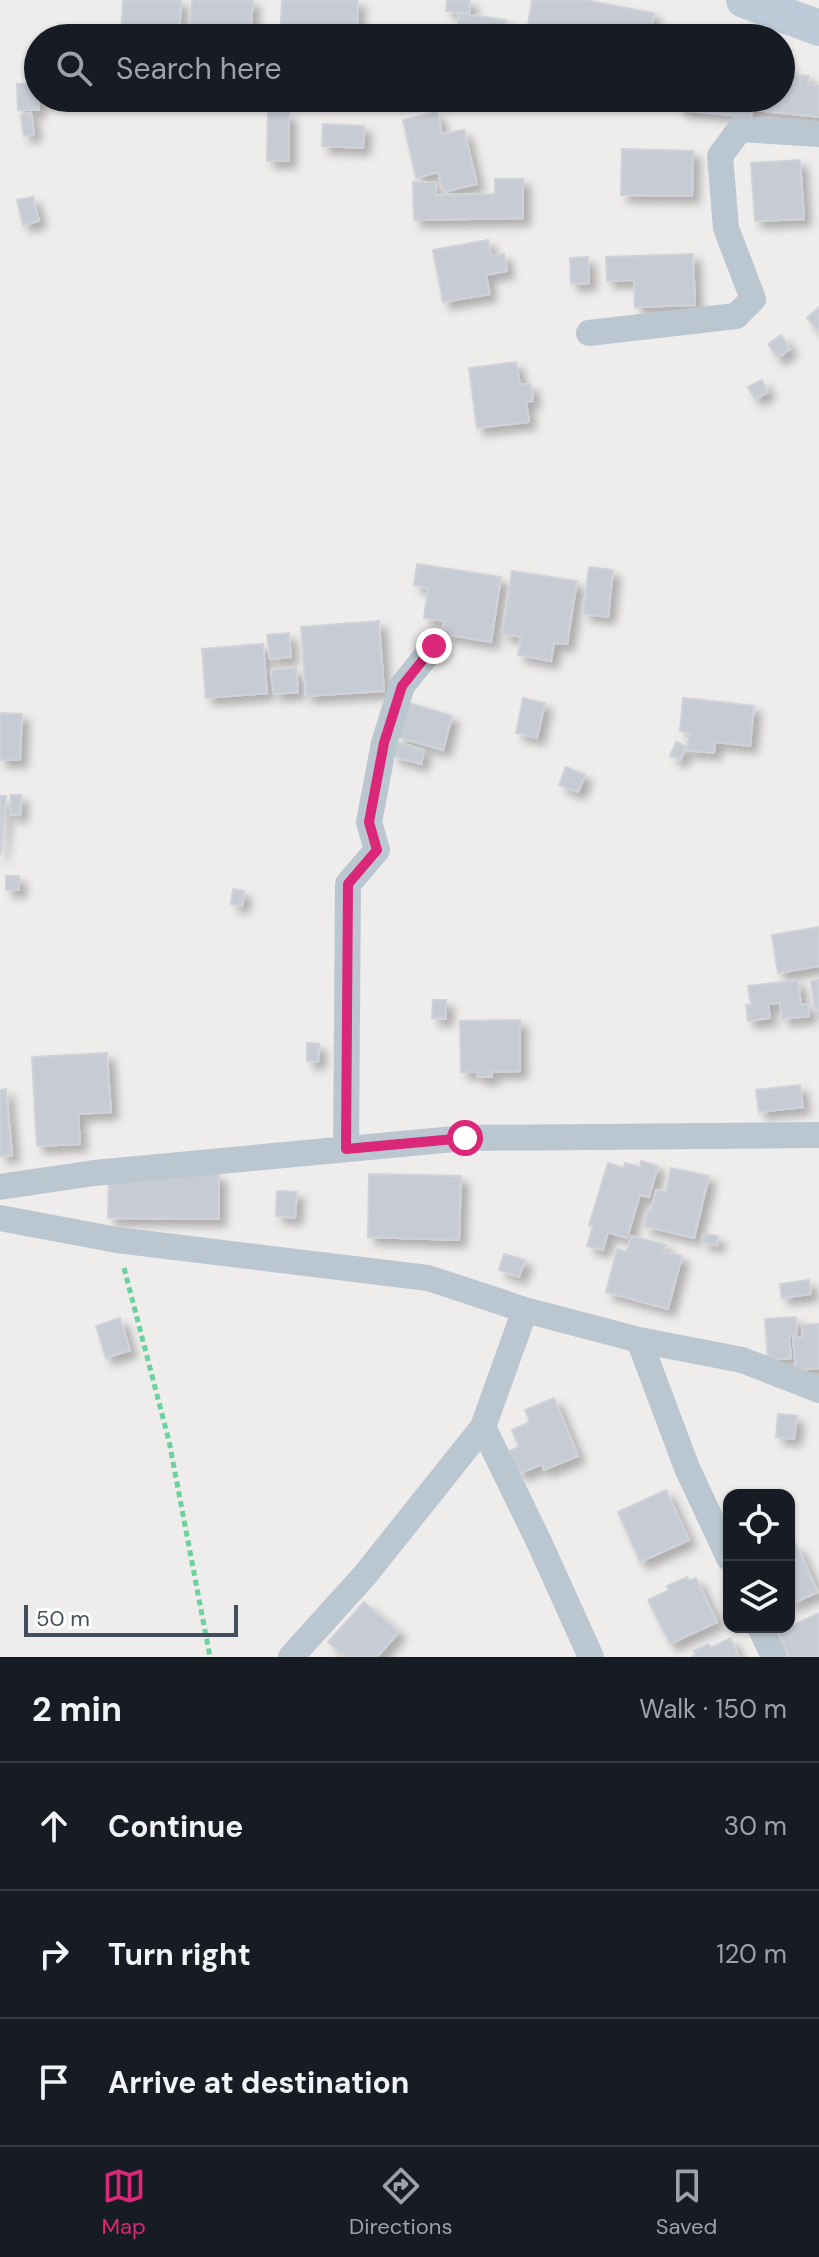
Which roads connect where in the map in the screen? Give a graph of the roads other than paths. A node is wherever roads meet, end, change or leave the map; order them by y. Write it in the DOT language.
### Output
graph roads {
  1 [pos="744,0"];
  2 [pos="819,28"];
  3 [pos="819,134"];
  4 [pos="589,333"];
  5 [pos="434,646"];
  6 [pos="819,1135"];
  7 [pos="346,1149"];
  8 [pos="0,1187"];
  9 [pos="0,1218"];
  10 [pos="525,1310"];
  11 [pos="639,1340"];
  12 [pos="819,1390"];
  13 [pos="483,1427"];
  14 [pos="723,1545"];
  15 [pos="763,1633"];
  16 [pos="291,1657"];
  17 [pos="591,1657"];
  18 [pos="774,1657"];
  1 -- 2 [label="main road"];
  3 -- 4 [label="street"];
  5 -- 7 [label="street"];
  6 -- 7 [label="street"];
  7 -- 8 [label="street"];
  9 -- 10 [label="street"];
  10 -- 11 [label="street"];
  10 -- 13 [label="street"];
  11 -- 12 [label="street"];
  11 -- 14 [label="street"];
  13 -- 16 [label="street"];
  13 -- 17 [label="street"];
  15 -- 18 [label="street"];
}
